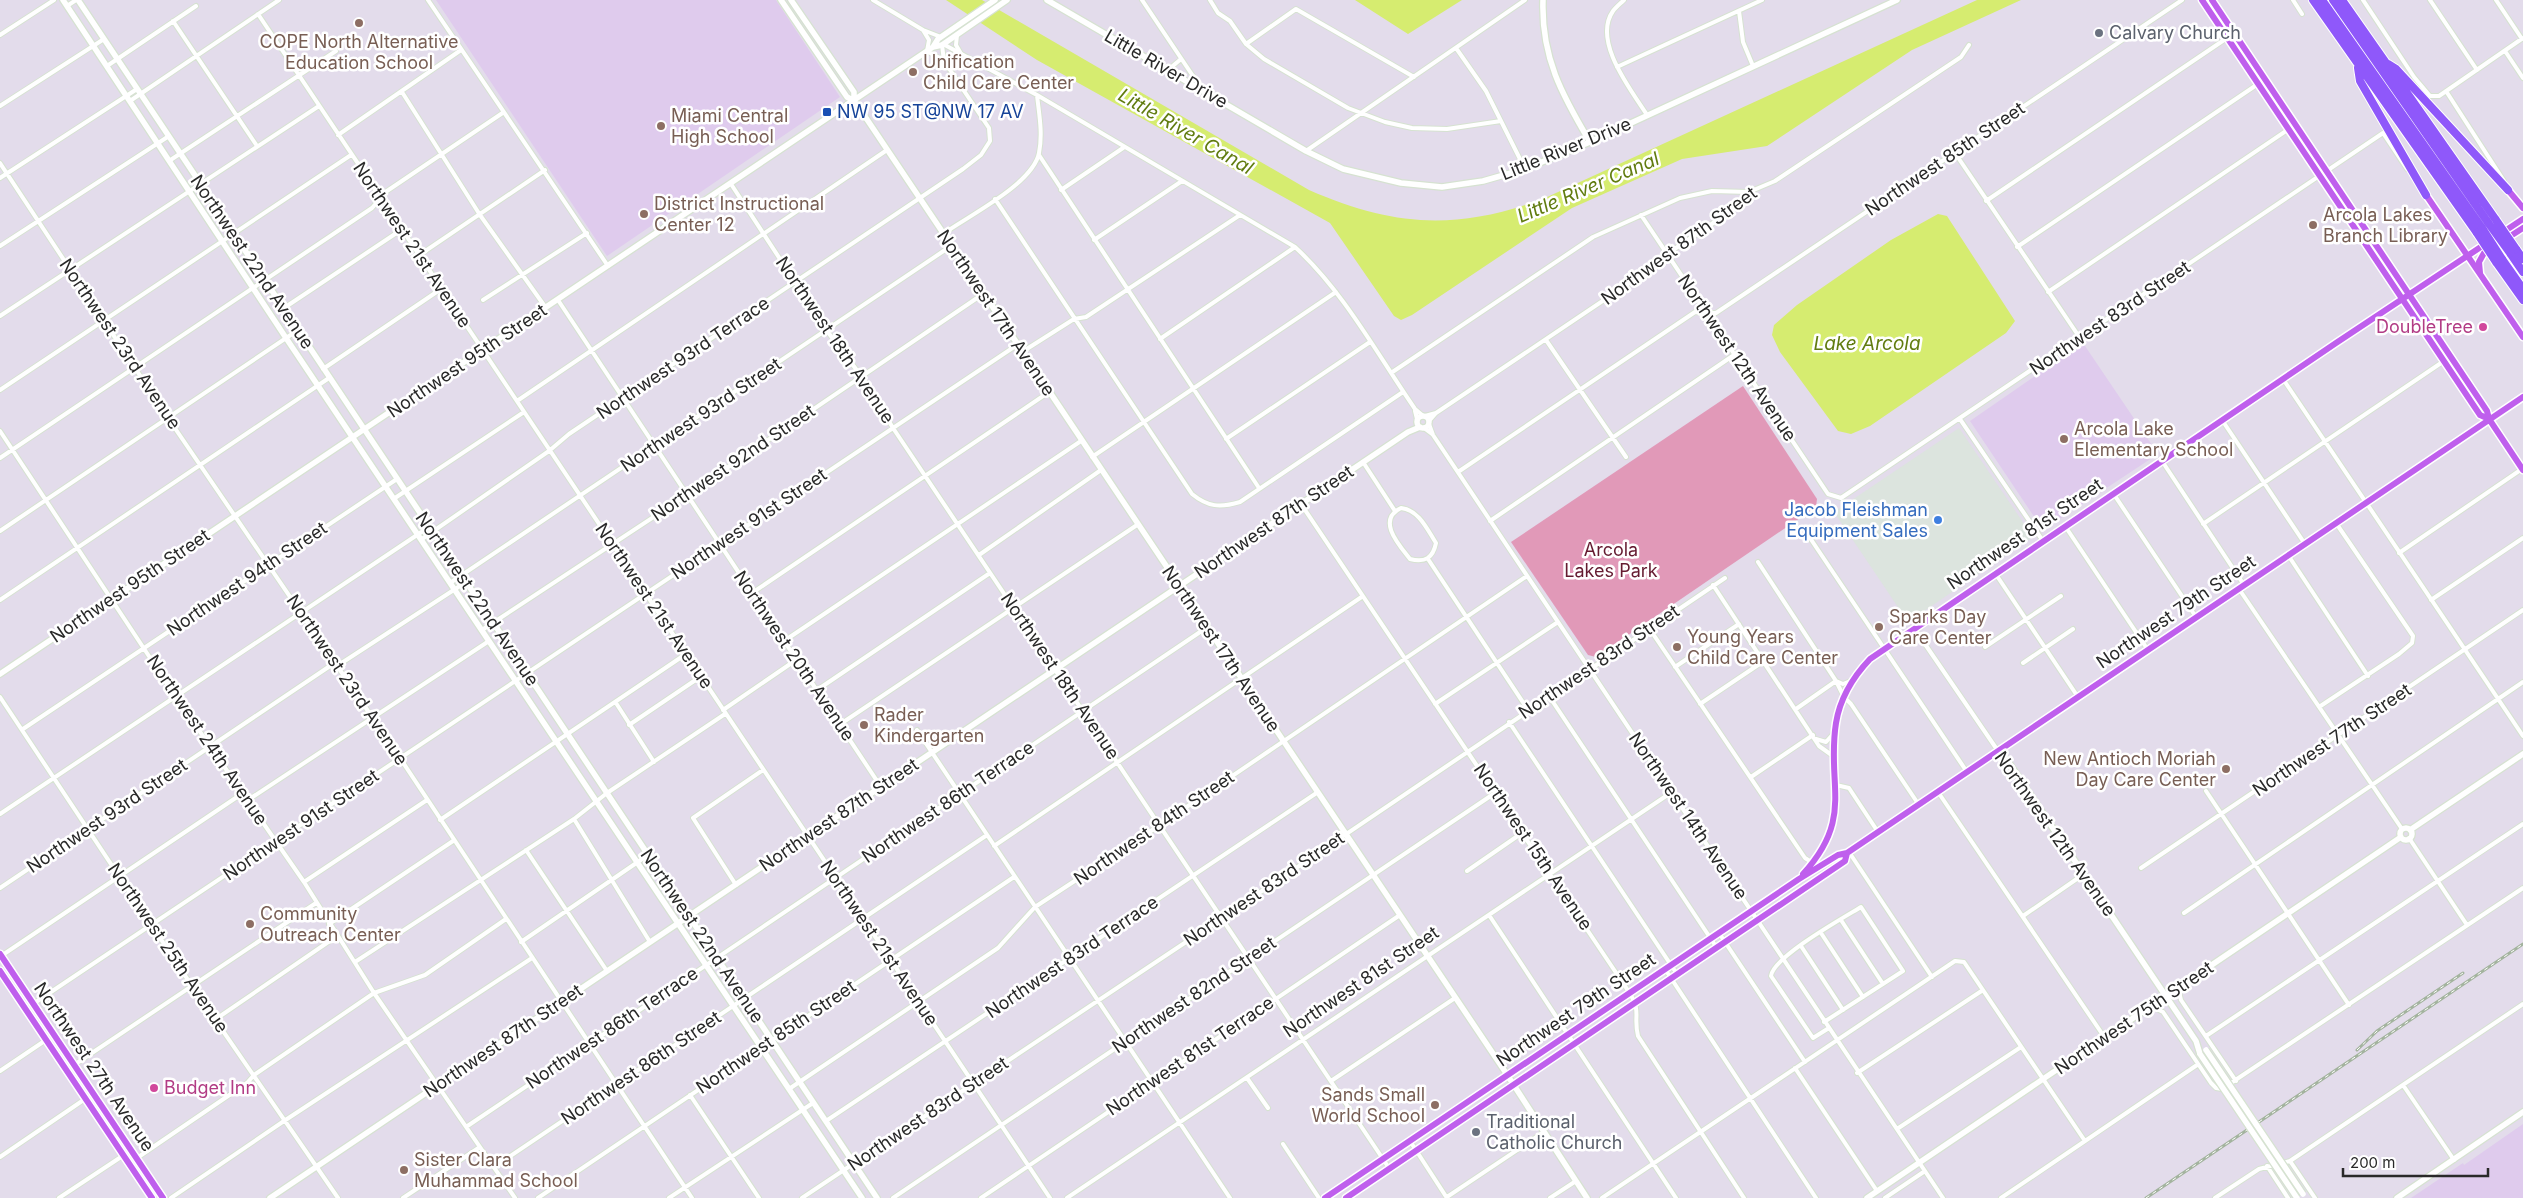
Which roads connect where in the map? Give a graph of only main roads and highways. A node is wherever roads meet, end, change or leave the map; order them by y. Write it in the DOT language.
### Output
graph roads {
  1 [pos="77,0"];
  2 [pos="782,0"];
  3 [pos="1007,0"];
  4 [pos="1047,0"];
  5 [pos="1543,0"];
  6 [pos="1897,0"];
  7 [pos="2202,0"];
  8 [pos="2212,0"];
  9 [pos="2313,0"];
  10 [pos="2322,0"];
  11 [pos="2333,0"];
  12 [pos="2342,0"];
  13 [pos="792,1"];
  14 [pos="993,1"];
  15 [pos="65,3"];
  16 [pos="801,14"];
  17 [pos="796,22"];
  18 [pos="930,49"];
  19 [pos="2385,62"];
  20 [pos="2357,64"];
  21 [pos="2258,84"];
  22 [pos="2270,86"];
  23 [pos="854,101"];
  24 [pos="1590,142"];
  25 [pos="2508,190"];
  26 [pos="2426,195"];
  27 [pos="2523,208"];
  28 [pos="2523,219"];
  29 [pos="2486,227"];
  30 [pos="2523,228"];
  31 [pos="2513,251"];
  32 [pos="2467,257"];
  33 [pos="2523,259"];
  34 [pos="2499,260"];
  35 [pos="2523,272"];
  36 [pos="2480,273"];
  37 [pos="2523,289"];
  38 [pos="2409,295"];
  39 [pos="2402,299"];
  40 [pos="2523,300"];
  41 [pos="2523,337"];
  42 [pos="2523,396"];
  43 [pos="2489,419"];
  44 [pos="1423,422"];
  45 [pos="363,429"];
  46 [pos="352,436"];
  47 [pos="2523,470"];
  48 [pos="1179,586"];
  49 [pos="0,674"];
  50 [pos="1998,751"];
  51 [pos="2523,754"];
  52 [pos="2410,830"];
  53 [pos="2400,837"];
  54 [pos="1848,852"];
  55 [pos="1799,879"];
  56 [pos="689,916"];
  57 [pos="678,923"];
  58 [pos="0,957"];
  59 [pos="0,971"];
  60 [pos="2166,996"];
  61 [pos="48,1026"];
  62 [pos="46,1040"];
  63 [pos="2196,1041"];
  64 [pos="1507,1075"];
  65 [pos="83,1079"];
  66 [pos="1514,1085"];
  67 [pos="2523,1112"];
  68 [pos="102,1122"];
  69 [pos="137,1158"];
  70 [pos="131,1166"];
  71 [pos="2304,1196"];
  72 [pos="875,1197"];
  73 [pos="152,1198"];
  74 [pos="163,1198"];
  75 [pos="270,1198"];
  76 [pos="862,1198"];
  77 [pos="1325,1198"];
  78 [pos="1346,1198"];
  79 [pos="1587,1198"];
  80 [pos="1867,1198"];
  81 [pos="2297,1198"];
  82 [pos="2397,1198"];
  1 -- 45 [label="main road, Northwest 22nd Avenue"];
  2 -- 17 [label="main road, Northwest 17th Avenue"];
  3 -- 18 [label="main road, Northwest 95th Street"];
  4 -- 24 [label="main road, Little River Drive"];
  5 -- 24 [label="main road"];
  6 -- 24 [label="main road, Little River Drive"];
  7 -- 21 [label="main road"];
  8 -- 22 [label="main road"];
  9 -- 20 [label="highway"];
  10 -- 29 [label="highway"];
  11 -- 29 [label="highway"];
  12 -- 19 [label="highway"];
  13 -- 16 [label="main road, Northwest 17th Avenue"];
  14 -- 18 [label="main road, Northwest 95th Street"];
  15 -- 46 [label="main road, Northwest 22nd Avenue"];
  16 -- 17 [label="main road"];
  16 -- 23 [label="main road, Northwest 17th Avenue"];
  17 -- 23 [label="main road, Northwest 17th Avenue"];
  18 -- 23 [label="main road, Northwest 95th Street"];
  19 -- 25 [label="highway"];
  19 -- 29 [label="highway"];
  20 -- 26 [label="highway"];
  20 -- 29 [label="highway"];
  21 -- 22 [label="main road"];
  21 -- 39 [label="main road"];
  22 -- 38 [label="main road"];
  23 -- 45 [label="main road, Northwest 95th Street"];
  23 -- 48 [label="main road, Northwest 17th Avenue"];
  25 -- 27 [label="main road"];
  26 -- 32 [label="main road"];
  28 -- 32 [label="main road, Northwest 81st Street"];
  29 -- 31 [label="highway, bridge"];
  29 -- 34 [label="highway, bridge"];
  30 -- 36 [label="main road"];
  31 -- 33 [label="highway"];
  31 -- 35 [label="highway"];
  32 -- 36 [label="main road"];
  32 -- 38 [label="main road, Northwest 81st Street"];
  34 -- 37 [label="highway"];
  34 -- 40 [label="highway"];
  36 -- 41 [label="main road"];
  38 -- 39 [label="main road, Northwest 81st Street"];
  38 -- 43 [label="main road"];
  39 -- 43 [label="main road"];
  39 -- 55 [label="main road, Northwest 81st Street"];
  42 -- 43 [label="main road, Northwest 79th Street"];
  43 -- 47 [label="main road"];
  43 -- 50 [label="main road, Northwest 79th Street"];
  44 -- 48 [label="main road, Northwest 87th Street"];
  45 -- 46 [label="main road, Northwest 95th Street"];
  45 -- 56 [label="main road, Northwest 22nd Avenue"];
  46 -- 49 [label="main road, Northwest 95th Street"];
  46 -- 57 [label="main road, Northwest 22nd Avenue"];
  48 -- 56 [label="main road, Northwest 87th Street"];
  48 -- 64 [label="main road, Northwest 17th Avenue"];
  50 -- 54 [label="main road, Northwest 79th Street"];
  50 -- 60 [label="main road, Northwest 12th Avenue"];
  51 -- 52 [label="main road"];
  52 -- 53 [label="main road"];
  52 -- 53 [label="main road"];
  53 -- 60 [label="main road, Northwest 75th Street"];
  54 -- 55 [label="main road, Northwest 79th Street"];
  54 -- 66 [label="main road, Northwest 79th Street"];
  55 -- 64 [label="main road, Northwest 79th Street"];
  56 -- 57 [label="main road, Northwest 87th Street"];
  56 -- 72 [label="main road, Northwest 22nd Avenue"];
  57 -- 75 [label="main road, Northwest 87th Street"];
  57 -- 76 [label="main road, Northwest 22nd Avenue"];
  58 -- 61 [label="main road, Northwest 27th Avenue"];
  59 -- 62 [label="main road, Northwest 27th Avenue"];
  60 -- 63 [label="main road, Northwest 12th Avenue"];
  60 -- 80 [label="main road, Northwest 75th Street"];
  61 -- 62 [label="main road"];
  61 -- 65 [label="main road, Northwest 27th Avenue"];
  62 -- 65 [label="main road"];
  62 -- 68 [label="main road, Northwest 27th Avenue"];
  63 -- 71 [label="main road, Northwest 12th Avenue, bridge"];
  63 -- 81 [label="main road, Northwest 12th Avenue, bridge"];
  64 -- 66 [label="main road, Northwest 17th Avenue"];
  64 -- 77 [label="main road, Northwest 79th Street"];
  65 -- 69 [label="main road, Northwest 27th Avenue"];
  66 -- 78 [label="main road, Northwest 79th Street"];
  66 -- 79 [label="main road, Northwest 17th Avenue"];
  67 -- 82 [label="main road"];
  68 -- 69 [label="main road"];
  68 -- 70 [label="main road, Northwest 27th Avenue"];
  69 -- 70 [label="main road"];
  69 -- 74 [label="main road, Northwest 27th Avenue"];
  70 -- 73 [label="main road, Northwest 27th Avenue"];
}
